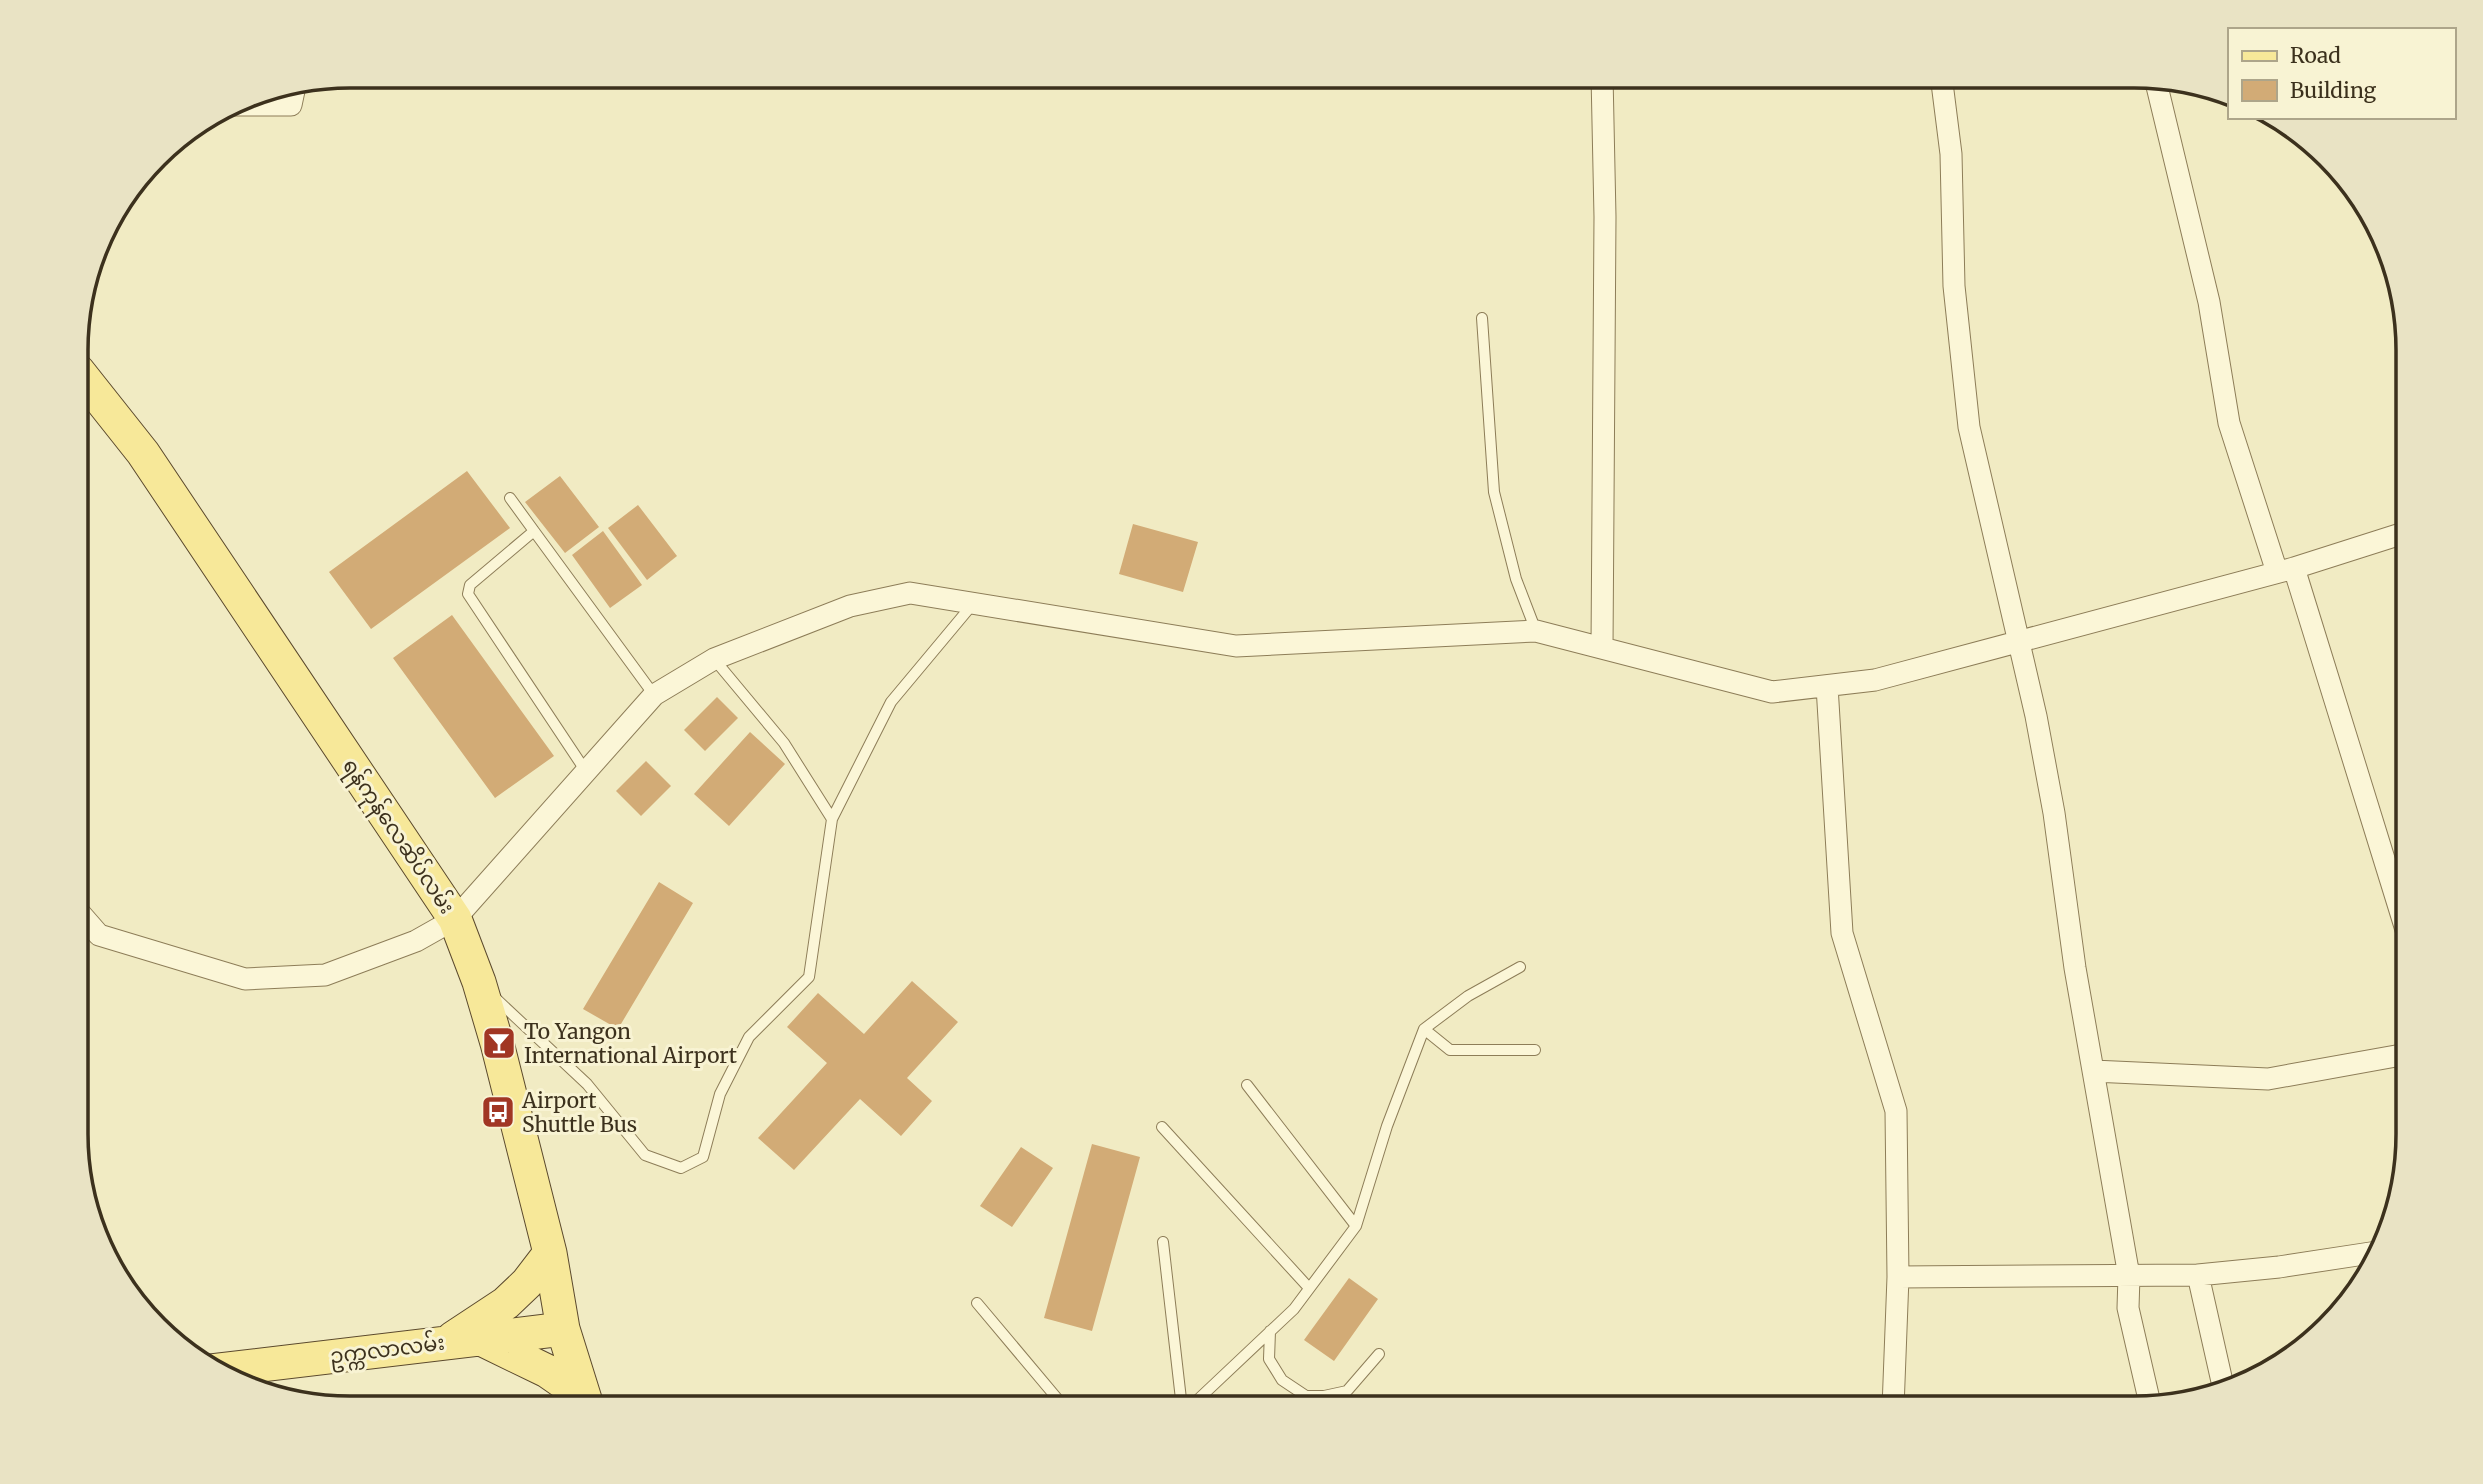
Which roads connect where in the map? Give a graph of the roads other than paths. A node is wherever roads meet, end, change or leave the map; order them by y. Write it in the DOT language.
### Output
graph roads {
  1 [pos="1602,88"];
  2 [pos="1943,88"];
  3 [pos="2158,89"];
  4 [pos="293,94"];
  5 [pos="255,105"];
  6 [pos="1482,318"];
  7 [pos="88,384"];
  8 [pos="510,498"];
  9 [pos="534,531"];
  10 [pos="2396,535"];
  11 [pos="2286,570"];
  12 [pos="972,605"];
  13 [pos="1536,631"];
  14 [pos="2018,643"];
  15 [pos="1602,648"];
  16 [pos="714,659"];
  17 [pos="1827,686"];
  18 [pos="654,695"];
  19 [pos="586,770"];
  20 [pos="832,819"];
  21 [pos="2396,900"];
  22 [pos="454,919"];
  23 [pos="88,922"];
  24 [pos="1520,967"];
  25 [pos="479,982"];
  26 [pos="1424,1029"];
  27 [pos="1535,1050"];
  28 [pos="2396,1056"];
  29 [pos="2093,1071"];
  30 [pos="1247,1085"];
  31 [pos="1162,1127"];
  32 [pos="1356,1226"];
  33 [pos="1163,1242"];
  34 [pos="550,1252"];
  35 [pos="2367,1254"];
  36 [pos="2198,1275"];
  37 [pos="2129,1276"];
  38 [pos="1898,1277"];
  39 [pos="1310,1287"];
  40 [pos="976,1303"];
  41 [pos="563,1329"];
  42 [pos="1270,1331"];
  43 [pos="463,1340"];
  44 [pos="1379,1354"];
  45 [pos="231,1368"];
  46 [pos="2222,1382"];
  47 [pos="577,1396"];
  48 [pos="583,1396"];
  49 [pos="1055,1396"];
  50 [pos="1181,1396"];
  51 [pos="1202,1396"];
  52 [pos="1893,1396"];
  53 [pos="2148,1396"];
  1 -- 15 [label="street"];
  2 -- 14 [label="street"];
  3 -- 11 [label="street"];
  4 -- 5 [label="street"];
  6 -- 13 [label="lane"];
  7 -- 22 [label="main road, ရန်ကုန်လေဆိပ်လမ်း"];
  8 -- 9 [label="lane"];
  9 -- 18 [label="lane"];
  9 -- 19 [label="lane"];
  10 -- 11 [label="street"];
  11 -- 14 [label="street"];
  11 -- 21 [label="street"];
  12 -- 13 [label="street"];
  12 -- 16 [label="street"];
  12 -- 20 [label="lane"];
  13 -- 15 [label="street"];
  14 -- 17 [label="street"];
  14 -- 29 [label="street"];
  15 -- 17 [label="street"];
  16 -- 18 [label="street"];
  16 -- 20 [label="lane"];
  17 -- 38 [label="street"];
  18 -- 19 [label="street"];
  19 -- 22 [label="street"];
  20 -- 25 [label="lane"];
  22 -- 23 [label="street"];
  22 -- 25 [label="main road, ရန်ကုန်လေဆိပ်လမ်း"];
  24 -- 26 [label="lane"];
  25 -- 34 [label="main road, ရန်ကုန်လေဆိပ်လမ်း"];
  26 -- 27 [label="lane"];
  26 -- 32 [label="lane"];
  28 -- 29 [label="street"];
  29 -- 37 [label="street"];
  30 -- 32 [label="lane"];
  31 -- 39 [label="lane"];
  32 -- 39 [label="lane"];
  33 -- 50 [label="lane"];
  34 -- 41 [label="main road, ရန်ကုန်လေဆိပ်လမ်း"];
  34 -- 43 [label="main road"];
  35 -- 36 [label="street"];
  36 -- 37 [label="street"];
  36 -- 46 [label="street"];
  37 -- 38 [label="street"];
  37 -- 53 [label="street"];
  38 -- 52 [label="street"];
  39 -- 42 [label="lane"];
  40 -- 49 [label="lane"];
  41 -- 43 [label="main road, ဥက္ကလာလမ်း"];
  41 -- 48 [label="main road, ရန်ကုန်လေဆိပ်လမ်း"];
  42 -- 44 [label="lane"];
  42 -- 51 [label="lane"];
  43 -- 45 [label="main road, ဥက္ကလာလမ်း"];
  43 -- 47 [label="main road"];
}
